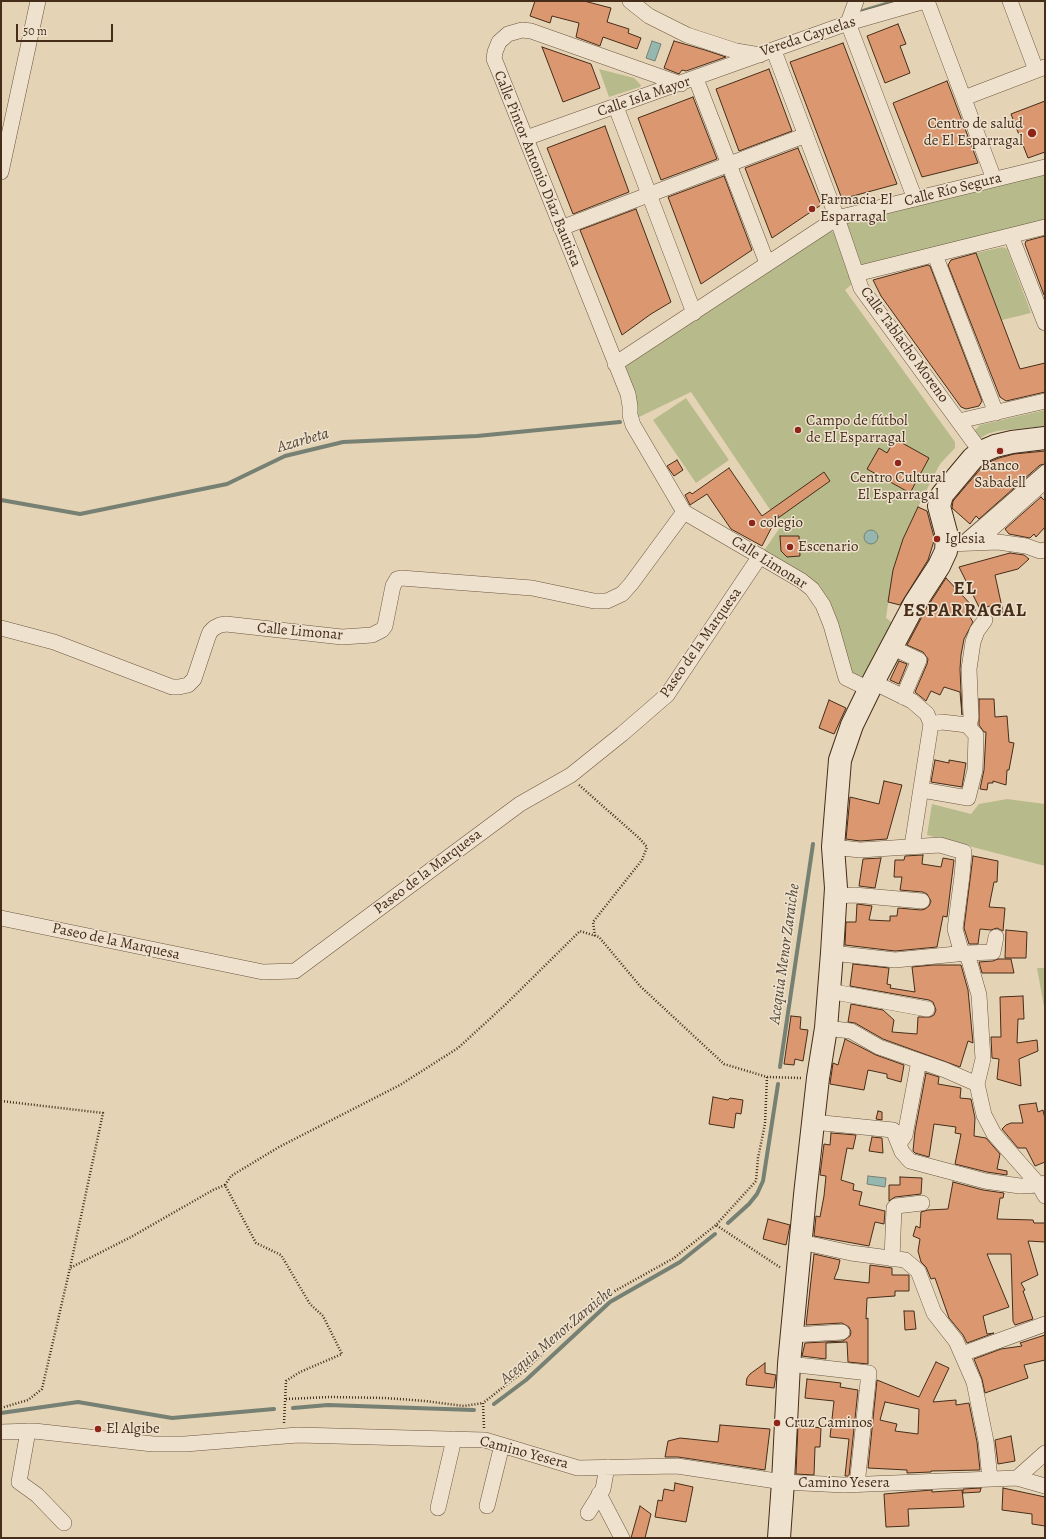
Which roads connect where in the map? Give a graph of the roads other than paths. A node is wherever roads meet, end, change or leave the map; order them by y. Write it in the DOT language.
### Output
graph roads {
  1 [pos="38,1"];
  2 [pos="630,1"];
  3 [pos="856,1"];
  4 [pos="926,1"];
  5 [pos="1010,1"];
  6 [pos="848,24"];
  7 [pos="768,53"];
  8 [pos="1041,69"];
  9 [pos="696,79"];
  10 [pos="681,84"];
  11 [pos="964,98"];
  12 [pos="616,107"];
  13 [pos="806,135"];
  14 [pos="526,138"];
  15 [pos="728,165"];
  16 [pos="1045,167"];
  17 [pos="1,172"];
  18 [pos="994,180"];
  19 [pos="649,195"];
  20 [pos="915,199"];
  21 [pos="837,218"];
  22 [pos="1045,227"];
  23 [pos="561,228"];
  24 [pos="1011,236"];
  25 [pos="935,255"];
  26 [pos="767,263"];
  27 [pos="856,274"];
  28 [pos="694,313"];
  29 [pos="1045,323"];
  30 [pos="615,364"];
  31 [pos="1045,401"];
  32 [pos="996,413"];
  33 [pos="959,421"];
  34 [pos="1045,438"];
  35 [pos="981,452"];
  36 [pos="1045,472"];
  37 [pos="1045,481"];
  38 [pos="684,512"];
  39 [pos="962,543"];
  40 [pos="1045,550"];
  41 [pos="760,556"];
  42 [pos="985,620"];
  43 [pos="1,628"];
  44 [pos="891,647"];
  45 [pos="871,686"];
  46 [pos="903,697"];
  47 [pos="931,724"];
  48 [pos="969,727"];
  49 [pos="922,790"];
  50 [pos="912,846"];
  51 [pos="833,847"];
  52 [pos="836,896"];
  53 [pos="922,901"];
  54 [pos="1,918"];
  55 [pos="996,937"];
  56 [pos="832,953"];
  57 [pos="964,954"];
  58 [pos="829,991"];
  59 [pos="927,1009"];
  60 [pos="826,1028"];
  61 [pos="919,1061"];
  62 [pos="977,1084"];
  63 [pos="813,1122"];
  64 [pos="898,1144"];
  65 [pos="1043,1188"];
  66 [pos="922,1203"];
  67 [pos="801,1242"];
  68 [pos="892,1258"];
  69 [pos="1045,1324"];
  70 [pos="842,1332"];
  71 [pos="792,1335"];
  72 [pos="962,1354"];
  73 [pos="789,1364"];
  74 [pos="28,1431"];
  75 [pos="1,1432"];
  76 [pos="454,1439"];
  77 [pos="502,1445"];
  78 [pos="1045,1453"];
  79 [pos="607,1467"];
  80 [pos="990,1478"];
  81 [pos="1017,1478"];
  82 [pos="783,1482"];
  83 [pos="857,1485"];
  84 [pos="1045,1486"];
  85 [pos="599,1494"];
  86 [pos="487,1506"];
  87 [pos="438,1508"];
  88 [pos="588,1513"];
  89 [pos="64,1523"];
  90 [pos="622,1538"];
  91 [pos="779,1538"];
  1 -- 17 [label="street"];
  2 -- 7 [label="street, Vereda Cayuelas"];
  3 -- 6 [label="street"];
  4 -- 6 [label="street, Vereda Cayuelas"];
  4 -- 11 [label="street"];
  5 -- 8 [label="street"];
  6 -- 7 [label="street, Vereda Cayuelas"];
  6 -- 20 [label="street"];
  7 -- 9 [label="street, Calle Isla Mayor"];
  7 -- 13 [label="street, Calle Tablacho Moreno"];
  8 -- 11 [label="street"];
  9 -- 10 [label="street, Calle Isla Mayor"];
  9 -- 15 [label="street"];
  10 -- 12 [label="street, Calle Isla Mayor"];
  10 -- 14 [label="street, Calle Pintor Antonio Díaz Bautista"];
  11 -- 18 [label="street"];
  12 -- 14 [label="street, Calle Isla Mayor"];
  12 -- 19 [label="street"];
  13 -- 15 [label="street"];
  13 -- 21 [label="street, Calle Tablacho Moreno"];
  14 -- 23 [label="street, Calle Pintor Antonio Díaz Bautista"];
  15 -- 19 [label="street"];
  15 -- 26 [label="street"];
  16 -- 18 [label="street, Calle Río Segura"];
  18 -- 20 [label="street, Calle Río Segura"];
  19 -- 23 [label="street"];
  19 -- 28 [label="street"];
  20 -- 21 [label="street, Calle Río Segura"];
  21 -- 26 [label="street, Calle Río Segura"];
  21 -- 27 [label="street, Calle Tablacho Moreno"];
  22 -- 24 [label="street"];
  23 -- 30 [label="street, Calle Pintor Antonio Díaz Bautista"];
  24 -- 25 [label="street"];
  24 -- 29 [label="street"];
  25 -- 27 [label="street"];
  25 -- 32 [label="street"];
  26 -- 28 [label="street, Calle Río Segura"];
  27 -- 33 [label="street, Calle Tablacho Moreno"];
  28 -- 30 [label="street, Calle Río Segura"];
  30 -- 38 [label="street, Calle Limonar"];
  31 -- 32 [label="street"];
  32 -- 33 [label="street"];
  33 -- 35 [label="street, Calle Tablacho Moreno"];
  34 -- 35 [label="main road"];
  35 -- 39 [label="main road"];
  36 -- 39 [label="street"];
  37 -- 39 [label="street"];
  38 -- 41 [label="street, Calle Limonar"];
  38 -- 43 [label="street, Calle Limonar"];
  39 -- 40 [label="street"];
  39 -- 44 [label="main road"];
  41 -- 45 [label="street, Calle Limonar"];
  41 -- 54 [label="street, Paseo de la Marquesa"];
  42 -- 48 [label="street"];
  44 -- 45 [label="main road"];
  44 -- 46 [label="street"];
  45 -- 46 [label="street, Calle Limonar"];
  45 -- 51 [label="main road"];
  46 -- 47 [label="street, Calle Limonar"];
  47 -- 48 [label="street"];
  47 -- 49 [label="street"];
  48 -- 49 [label="street"];
  49 -- 50 [label="street"];
  50 -- 51 [label="street"];
  50 -- 57 [label="street"];
  51 -- 52 [label="main road"];
  52 -- 53 [label="street"];
  52 -- 56 [label="main road"];
  55 -- 57 [label="street"];
  56 -- 57 [label="street"];
  56 -- 58 [label="main road"];
  57 -- 62 [label="street"];
  58 -- 59 [label="street"];
  58 -- 60 [label="main road"];
  60 -- 61 [label="street"];
  60 -- 63 [label="main road"];
  61 -- 62 [label="street"];
  61 -- 64 [label="street"];
  62 -- 65 [label="street"];
  63 -- 64 [label="street"];
  63 -- 67 [label="main road"];
  64 -- 65 [label="street"];
  66 -- 68 [label="street"];
  67 -- 68 [label="street"];
  67 -- 71 [label="main road"];
  68 -- 72 [label="street"];
  69 -- 72 [label="street"];
  70 -- 71 [label="street"];
  71 -- 73 [label="main road"];
  72 -- 80 [label="street"];
  73 -- 82 [label="main road"];
  73 -- 83 [label="street"];
  74 -- 75 [label="street, Camino Yesera"];
  74 -- 76 [label="street, Camino Yesera"];
  74 -- 89 [label="street"];
  76 -- 77 [label="street, Camino Yesera"];
  76 -- 87 [label="street"];
  77 -- 79 [label="street, Camino Yesera"];
  77 -- 86 [label="street"];
  78 -- 81 [label="street"];
  79 -- 82 [label="street, Camino Yesera"];
  79 -- 85 [label="street"];
  80 -- 81 [label="street, Camino Yesera"];
  80 -- 83 [label="street, Camino Yesera"];
  81 -- 84 [label="street, Camino Yesera"];
  82 -- 83 [label="street, Camino Yesera"];
  82 -- 91 [label="main road"];
  85 -- 88 [label="street"];
  85 -- 90 [label="street"];
}
